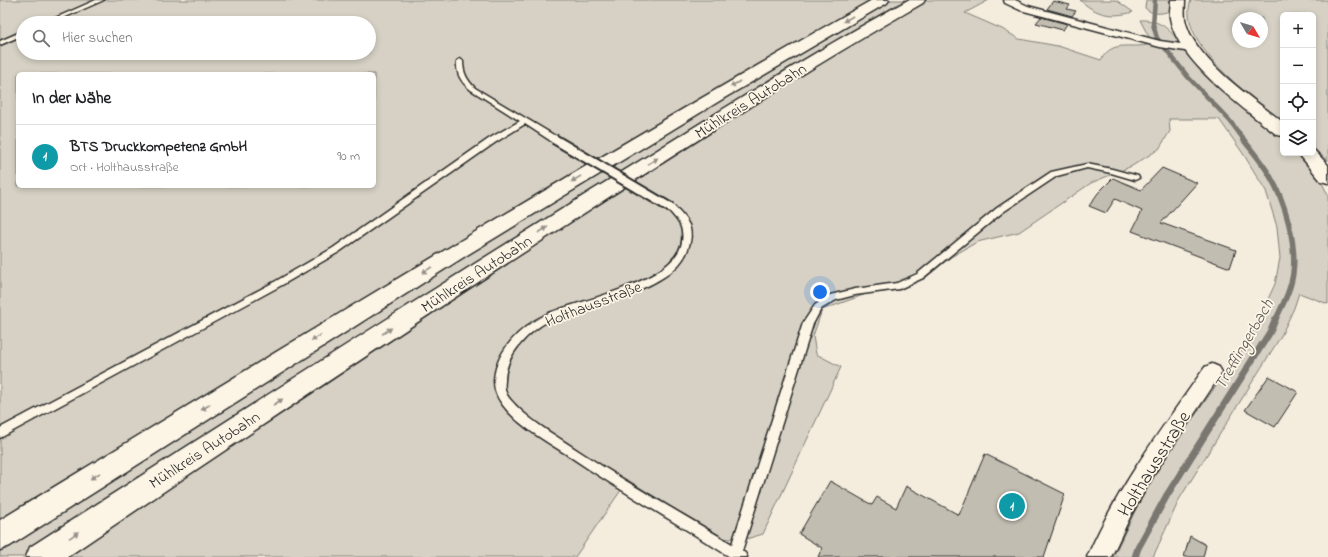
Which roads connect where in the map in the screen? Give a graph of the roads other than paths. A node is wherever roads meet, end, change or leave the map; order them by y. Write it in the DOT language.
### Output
graph roads {
  1 [pos="101,0"];
  2 [pos="882,0"];
  3 [pos="918,0"];
  4 [pos="1178,0"];
  5 [pos="1009,1"];
  6 [pos="63,16"];
  7 [pos="16,37"];
  8 [pos="0,44"];
  9 [pos="1184,47"];
  10 [pos="460,61"];
  11 [pos="525,121"];
  12 [pos="1280,129"];
  13 [pos="1309,156"];
  14 [pos="1328,177"];
  15 [pos="1135,178"];
  16 [pos="1212,372"];
  17 [pos="0,433"];
  18 [pos="0,536"];
  19 [pos="738,555"];
  20 [pos="41,557"];
  21 [pos="1099,557"];
  1 -- 6 [label="lane"];
  2 -- 18 [label="main road, Mühlkreis Autobahn, one-way"];
  20 -- 3 [label="main road, Mühlkreis Autobahn, one-way"];
  4 -- 9 [label="main road"];
  5 -- 9 [label="street"];
  7 -- 8 [label="lane"];
  9 -- 12 [label="main road"];
  10 -- 11 [label="lane, Holthausstraße"];
  11 -- 17 [label="lane"];
  11 -- 19 [label="lane, Holthausstraße, bridge"];
  13 -- 14 [label="main road"];
  15 -- 19 [label="lane"];
  16 -- 21 [label="street, Holthausstraße"];
}
